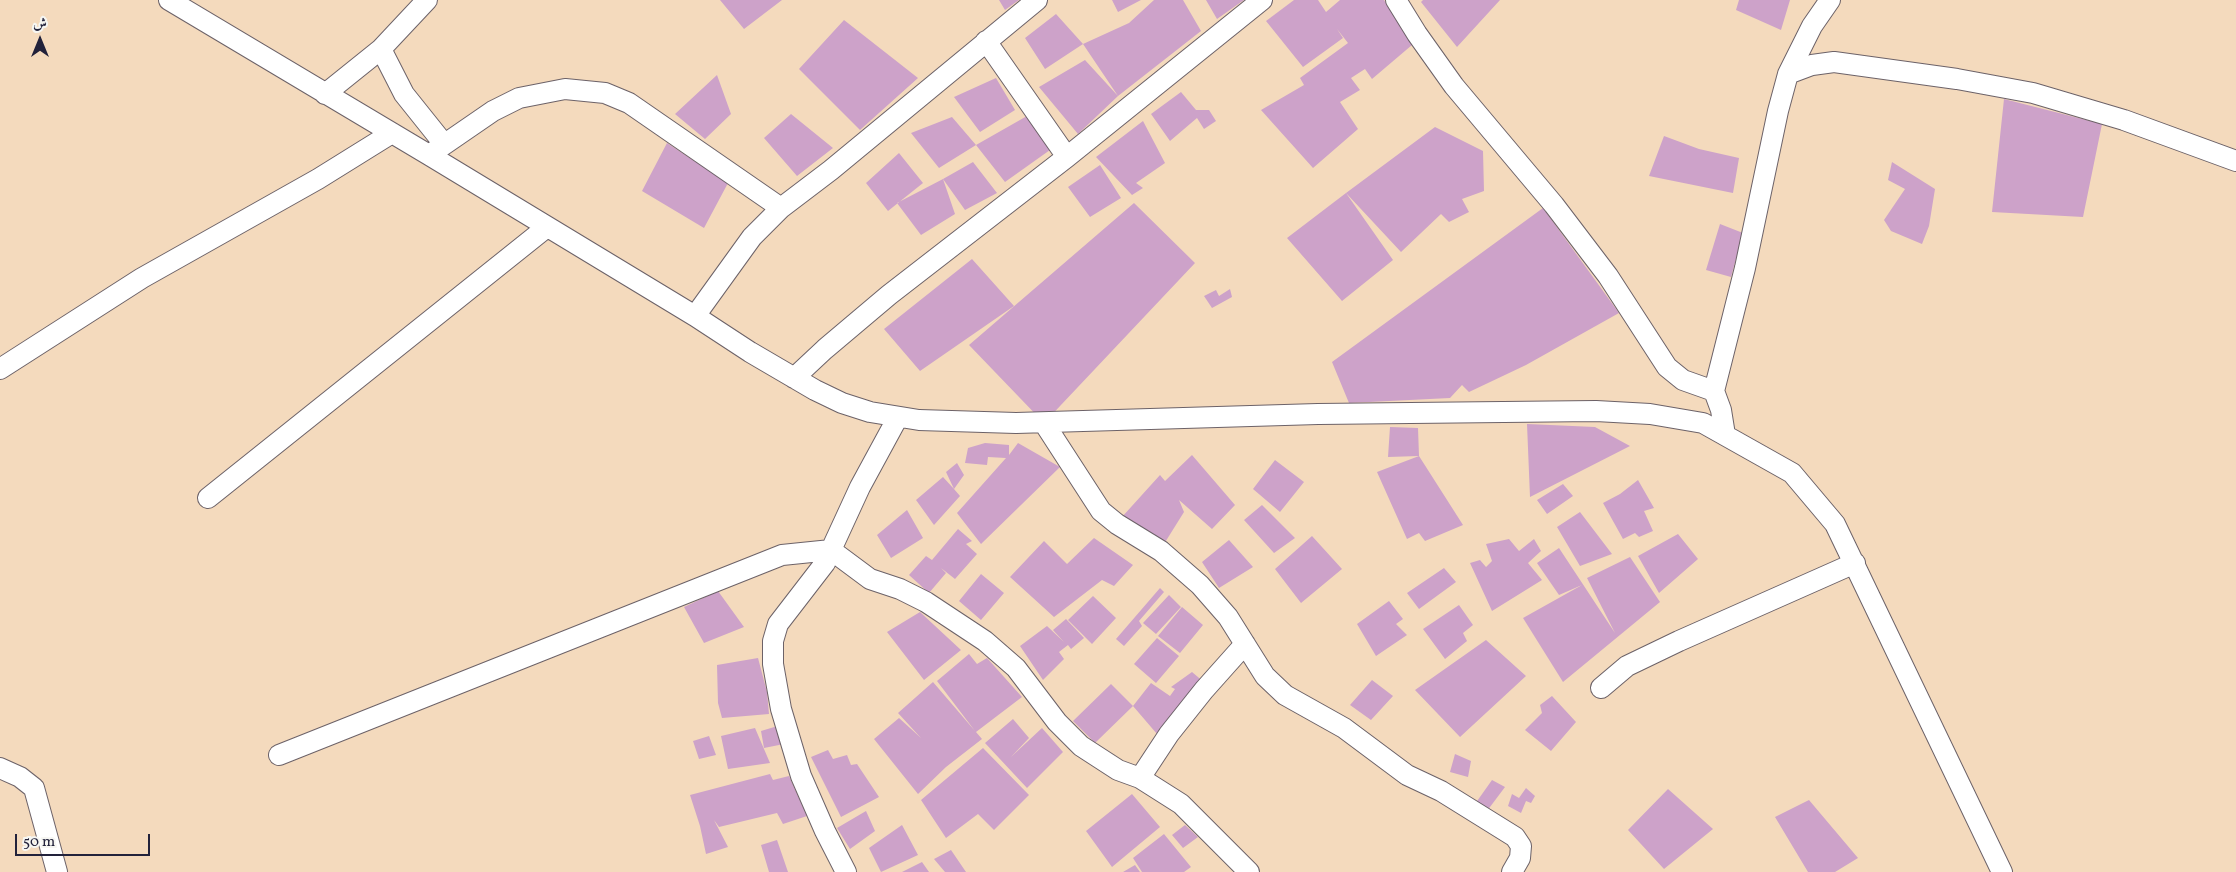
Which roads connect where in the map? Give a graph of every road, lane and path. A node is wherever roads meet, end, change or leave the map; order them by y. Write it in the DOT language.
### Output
graph roads {
  1 [pos="169,0"];
  2 [pos="427,0"];
  3 [pos="1037,0"];
  4 [pos="1262,0"];
  5 [pos="1396,0"];
  6 [pos="1830,0"];
  7 [pos="986,41"];
  8 [pos="381,49"];
  9 [pos="1788,74"];
  10 [pos="325,94"];
  11 [pos="392,133"];
  12 [pos="437,150"];
  13 [pos="1067,157"];
  14 [pos="2236,161"];
  15 [pos="781,208"];
  16 [pos="547,227"];
  17 [pos="695,316"];
  18 [pos="0,369"];
  19 [pos="794,378"];
  20 [pos="1714,391"];
  21 [pos="898,417"];
  22 [pos="1044,423"];
  23 [pos="1725,435"];
  24 [pos="208,498"];
  25 [pos="832,550"];
  26 [pos="1855,563"];
  27 [pos="1245,644"];
  28 [pos="1601,688"];
  29 [pos="279,755"];
  30 [pos="0,768"];
  31 [pos="1140,778"];
  32 [pos="57,872"];
  33 [pos="846,872"];
  34 [pos="1249,872"];
  35 [pos="1512,872"];
  36 [pos="2002,872"];
  1 -- 10 [label="street"];
  2 -- 8 [label="street"];
  3 -- 7 [label="street"];
  4 -- 13 [label="street"];
  5 -- 20 [label="street"];
  6 -- 9 [label="street"];
  7 -- 13 [label="street"];
  7 -- 15 [label="street"];
  8 -- 10 [label="street"];
  8 -- 12 [label="street"];
  9 -- 14 [label="street"];
  9 -- 20 [label="street"];
  10 -- 11 [label="street"];
  11 -- 12 [label="street"];
  11 -- 18 [label="street"];
  12 -- 15 [label="street"];
  12 -- 16 [label="street"];
  13 -- 19 [label="street"];
  15 -- 17 [label="street"];
  16 -- 17 [label="street"];
  16 -- 24 [label="street"];
  17 -- 19 [label="street"];
  19 -- 21 [label="street"];
  20 -- 23 [label="street"];
  21 -- 22 [label="street"];
  21 -- 25 [label="street"];
  22 -- 23 [label="street"];
  22 -- 27 [label="street"];
  23 -- 26 [label="street"];
  25 -- 29 [label="street"];
  25 -- 31 [label="street"];
  25 -- 33 [label="street"];
  26 -- 28 [label="street"];
  26 -- 36 [label="street"];
  27 -- 31 [label="street"];
  27 -- 35 [label="street"];
  30 -- 32 [label="street"];
  31 -- 34 [label="street"];
}
